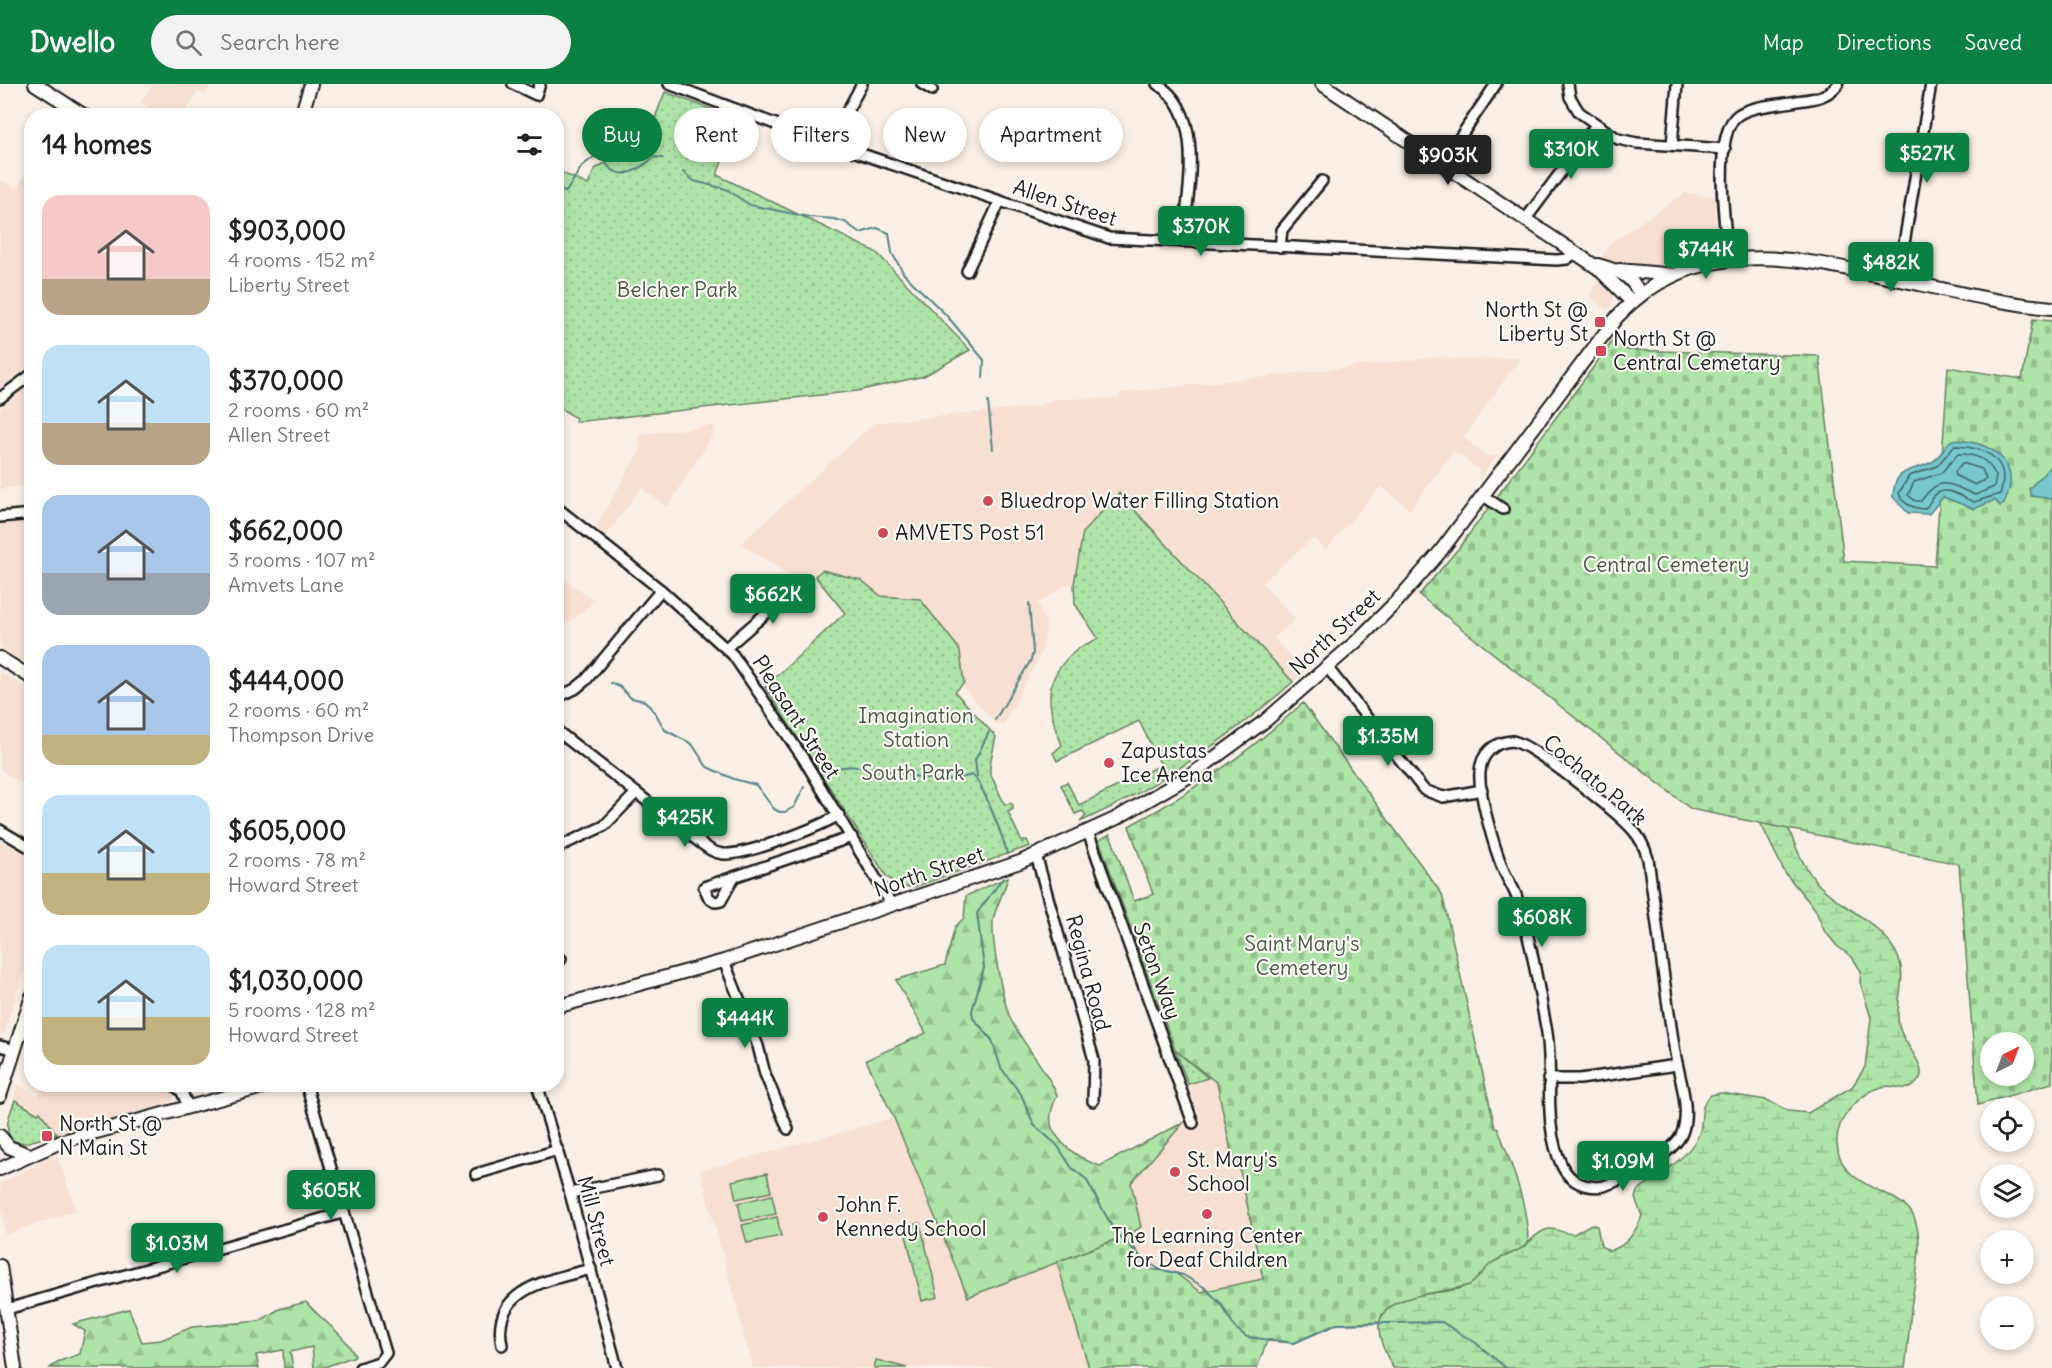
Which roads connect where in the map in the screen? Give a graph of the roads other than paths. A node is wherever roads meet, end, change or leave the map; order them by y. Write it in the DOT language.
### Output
graph roads {
  1 [pos="35,84"];
  2 [pos="311,84"];
  3 [pos="513,84"];
  4 [pos="540,84"];
  5 [pos="669,84"];
  6 [pos="862,84"];
  7 [pos="922,84"];
  8 [pos="1157,84"];
  9 [pos="1322,84"];
  10 [pos="1496,84"];
  11 [pos="1568,84"];
  12 [pos="1677,84"];
  13 [pos="1838,84"];
  14 [pos="1931,84"];
  15 [pos="932,90"];
  16 [pos="72,108"];
  17 [pos="304,108"];
  18 [pos="849,108"];
  19 [pos="771,121"];
  20 [pos="1596,125"];
  21 [pos="1672,145"];
  22 [pos="1725,149"];
  23 [pos="871,157"];
  24 [pos="1443,164"];
  25 [pos="1322,181"];
  26 [pos="1000,201"];
  27 [pos="1525,219"];
  28 [pos="1184,242"];
  29 [pos="1280,247"];
  30 [pos="1575,253"];
  31 [pos="1729,259"];
  32 [pos="1589,262"];
  33 [pos="1617,270"];
  34 [pos="967,271"];
  35 [pos="1675,275"];
  36 [pos="1898,279"];
  37 [pos="1636,299"];
  38 [pos="2052,301"];
  39 [pos="2052,308"];
  40 [pos="24,380"];
  41 [pos="0,399"];
  42 [pos="1482,495"];
  43 [pos="1503,509"];
  44 [pos="564,513"];
  45 [pos="24,515"];
  46 [pos="3,517"];
  47 [pos="801,583"];
  48 [pos="661,590"];
  49 [pos="726,648"];
  50 [pos="0,658"];
  51 [pos="1327,667"];
  52 [pos="24,673"];
  53 [pos="564,693"];
  54 [pos="564,736"];
  55 [pos="1482,790"];
  56 [pos="636,793"];
  57 [pos="839,815"];
  58 [pos="0,830"];
  59 [pos="1088,832"];
  60 [pos="852,837"];
  61 [pos="24,844"];
  62 [pos="564,844"];
  63 [pos="1036,855"];
  64 [pos="734,877"];
  65 [pos="892,905"];
  66 [pos="724,961"];
  67 [pos="564,1005"];
  68 [pos="24,1021"];
  69 [pos="0,1046"];
  70 [pos="15,1050"];
  71 [pos="5,1064"];
  72 [pos="1677,1065"];
  73 [pos="1548,1079"];
  74 [pos="182,1092"];
  75 [pos="244,1092"];
  76 [pos="308,1092"];
  77 [pos="540,1092"];
  78 [pos="0,1096"];
  79 [pos="1093,1101"];
  80 [pos="188,1107"];
  81 [pos="1193,1123"];
  82 [pos="788,1129"];
  83 [pos="0,1136"];
  84 [pos="558,1150"];
  85 [pos="29,1155"];
  86 [pos="0,1169"];
  87 [pos="476,1174"];
  88 [pos="658,1175"];
  89 [pos="570,1193"];
  90 [pos="342,1213"];
  91 [pos="0,1266"];
  92 [pos="591,1269"];
  93 [pos="7,1309"];
  94 [pos="5,1332"];
  95 [pos="502,1345"];
  96 [pos="15,1368"];
  97 [pos="360,1368"];
  98 [pos="617,1368"];
  1 -- 16 [label="main road"];
  2 -- 17 [label="main road"];
  3 -- 4 [label="street"];
  5 -- 19 [label="street, Allen Street"];
  6 -- 18 [label="street"];
  7 -- 15 [label="street"];
  8 -- 28 [label="street"];
  9 -- 24 [label="main road"];
  10 -- 24 [label="street"];
  11 -- 20 [label="street"];
  12 -- 21 [label="street"];
  13 -- 22 [label="street"];
  14 -- 36 [label="street"];
  20 -- 21 [label="street"];
  20 -- 27 [label="street"];
  21 -- 22 [label="street"];
  22 -- 31 [label="street"];
  23 -- 26 [label="street, Allen Street"];
  24 -- 27 [label="main road"];
  25 -- 29 [label="street"];
  26 -- 28 [label="street, Allen Street"];
  26 -- 34 [label="street"];
  27 -- 30 [label="main road"];
  28 -- 29 [label="street, Allen Street"];
  29 -- 30 [label="street, Allen Street"];
  30 -- 32 [label="main road"];
  31 -- 35 [label="main road, North Street"];
  31 -- 36 [label="main road, North Street"];
  32 -- 33 [label="main road"];
  32 -- 37 [label="main road"];
  33 -- 35 [label="main road"];
  33 -- 37 [label="main road"];
  35 -- 37 [label="main road, North Street"];
  36 -- 39 [label="main road, North Street"];
  37 -- 42 [label="main road, North Street"];
  38 -- 39 [label="street"];
  40 -- 41 [label="street"];
  42 -- 43 [label="street"];
  42 -- 51 [label="main road, North Street"];
  44 -- 48 [label="street, Pleasant Street"];
  45 -- 46 [label="street"];
  47 -- 49 [label="street"];
  48 -- 49 [label="street, Pleasant Street"];
  48 -- 53 [label="street"];
  49 -- 57 [label="street, Pleasant Street"];
  50 -- 52 [label="main road"];
  51 -- 55 [label="street"];
  51 -- 59 [label="main road, North Street"];
  54 -- 56 [label="street"];
  55 -- 72 [label="street, Cochato Park"];
  55 -- 73 [label="street, Cochato Park"];
  56 -- 57 [label="street"];
  56 -- 62 [label="street"];
  57 -- 60 [label="street, Pleasant Street"];
  58 -- 61 [label="street"];
  59 -- 63 [label="main road, North Street"];
  59 -- 81 [label="street, Seton Way"];
  60 -- 64 [label="street"];
  60 -- 65 [label="street, Pleasant Street"];
  63 -- 65 [label="main road, North Street"];
  63 -- 79 [label="street, Regina Road"];
  64 -- 64 [label="street"];
  65 -- 66 [label="main road, North Street"];
  66 -- 67 [label="main road, North Street"];
  66 -- 82 [label="street"];
  68 -- 70 [label="main road"];
  69 -- 70 [label="street"];
  70 -- 71 [label="main road"];
  71 -- 78 [label="main road"];
  72 -- 73 [label="street"];
  72 -- 73 [label="street, Cochato Park"];
  74 -- 80 [label="street"];
  75 -- 80 [label="main road"];
  76 -- 90 [label="street"];
  77 -- 84 [label="street, Mill Street"];
  80 -- 85 [label="main road"];
  83 -- 85 [label="main road"];
  84 -- 87 [label="street"];
  84 -- 89 [label="street, Mill Street"];
  85 -- 86 [label="main road"];
  88 -- 89 [label="street"];
  89 -- 92 [label="street, Mill Street"];
  90 -- 93 [label="street"];
  90 -- 97 [label="street"];
  91 -- 93 [label="main road"];
  92 -- 95 [label="street"];
  92 -- 98 [label="street, Mill Street"];
  93 -- 94 [label="main road"];
  94 -- 96 [label="main road"];
}
